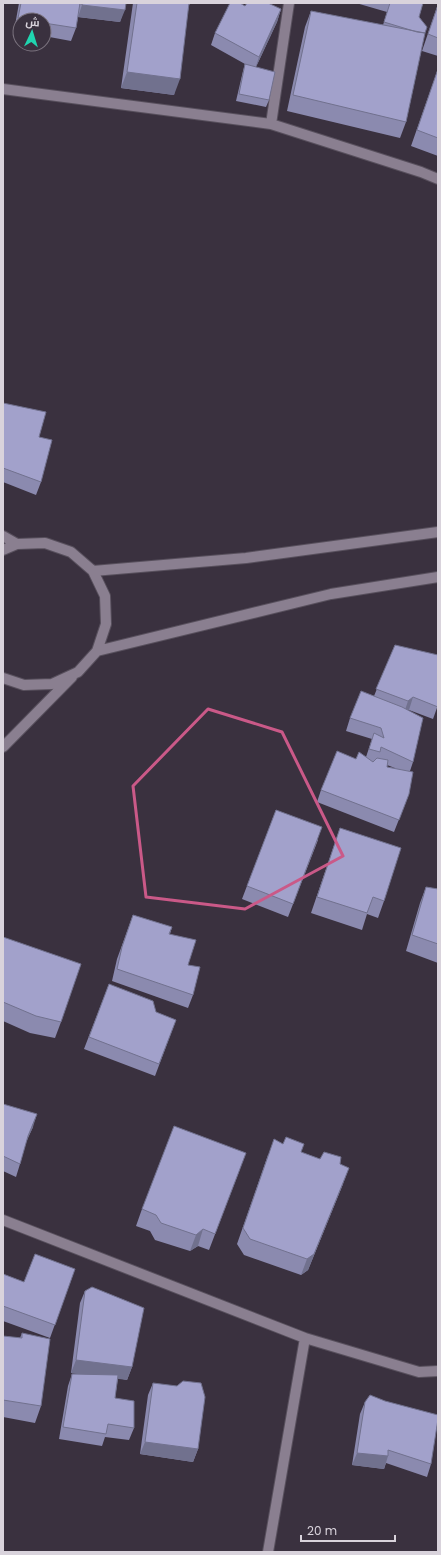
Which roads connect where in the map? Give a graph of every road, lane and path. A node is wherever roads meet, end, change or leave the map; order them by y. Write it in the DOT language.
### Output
graph roads {
  1 [pos="289,3"];
  2 [pos="3,88"];
  3 [pos="271,124"];
  4 [pos="438,179"];
  5 [pos="438,532"];
  6 [pos="3,536"];
  7 [pos="16,544"];
  8 [pos="3,550"];
  9 [pos="93,571"];
  10 [pos="438,577"];
  11 [pos="97,651"];
  12 [pos="78,672"];
  13 [pos="3,678"];
  14 [pos="3,747"];
  15 [pos="3,1220"];
  16 [pos="305,1338"];
  17 [pos="438,1371"];
  18 [pos="268,1552"];
  1 -- 3 [label="street"];
  2 -- 3 [label="street"];
  3 -- 4 [label="street"];
  5 -- 9 [label="street"];
  6 -- 7 [label="street"];
  7 -- 8 [label="street"];
  7 -- 9 [label="street"];
  9 -- 11 [label="street"];
  10 -- 11 [label="street"];
  11 -- 12 [label="street"];
  12 -- 13 [label="street"];
  12 -- 14 [label="street"];
  15 -- 16 [label="street"];
  16 -- 17 [label="street"];
  16 -- 18 [label="street"];
}
